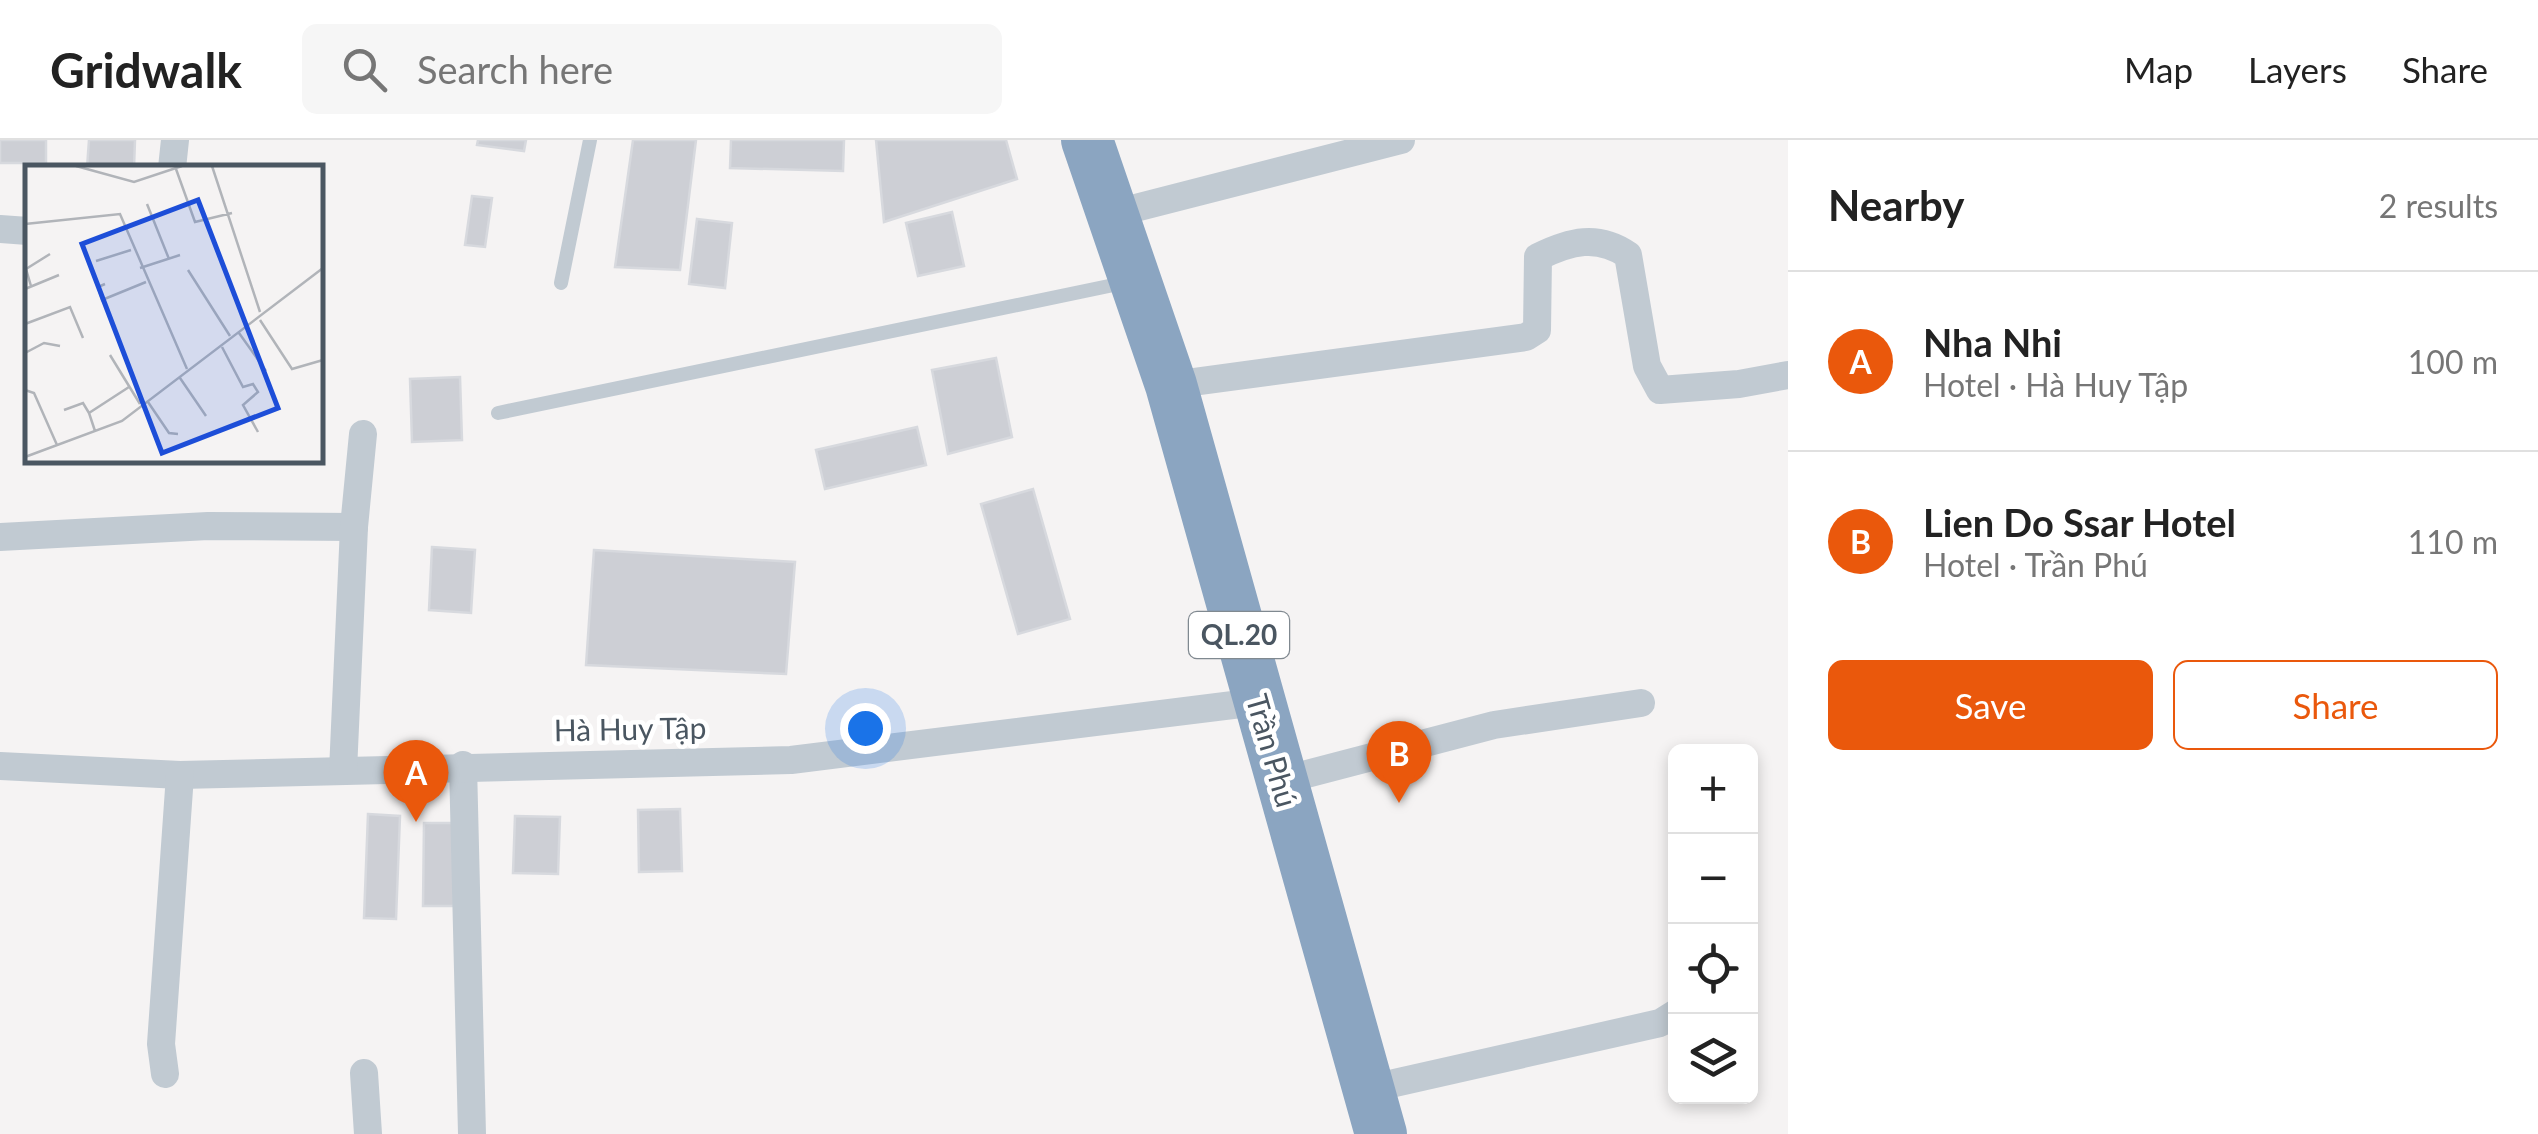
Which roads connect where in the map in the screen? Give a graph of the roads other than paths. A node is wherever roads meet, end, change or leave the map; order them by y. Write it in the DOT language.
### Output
graph roads {
  1 [pos="174,140"];
  2 [pos="590,140"];
  3 [pos="1088,140"];
  4 [pos="1401,140"];
  5 [pos="172,165"];
  6 [pos="1112,214"];
  7 [pos="0,230"];
  8 [pos="25,231"];
  9 [pos="1133,281"];
  10 [pos="562,283"];
  11 [pos="1788,375"];
  12 [pos="1172,385"];
  13 [pos="498,413"];
  14 [pos="363,434"];
  15 [pos="354,526"];
  16 [pos="0,537"];
  17 [pos="1257,702"];
  18 [pos="1642,703"];
  19 [pos="463,765"];
  20 [pos="0,766"];
  21 [pos="343,771"];
  22 [pos="180,775"];
  23 [pos="1280,781"];
  24 [pos="1668,1018"];
  25 [pos="364,1072"];
  26 [pos="165,1074"];
  27 [pos="1375,1112"];
  28 [pos="368,1134"];
  29 [pos="472,1134"];
  1 -- 5 [label="street"];
  2 -- 10 [label="lane"];
  3 -- 6 [label="highway, Trần Phú / QL.20"];
  4 -- 6 [label="street"];
  6 -- 9 [label="highway, Trần Phú / QL.20"];
  7 -- 8 [label="street"];
  9 -- 12 [label="highway, Trần Phú / QL.20"];
  9 -- 13 [label="lane"];
  11 -- 12 [label="street"];
  12 -- 17 [label="highway, Trần Phú / QL.20"];
  14 -- 15 [label="street"];
  15 -- 16 [label="street"];
  15 -- 21 [label="street"];
  17 -- 19 [label="street, Hà Huy Tập"];
  17 -- 23 [label="highway, Trần Phú / QL.20"];
  18 -- 23 [label="street"];
  19 -- 21 [label="street, Hà Huy Tập"];
  19 -- 29 [label="street"];
  20 -- 22 [label="street, Hà Huy Tập"];
  21 -- 22 [label="street, Hà Huy Tập"];
  22 -- 26 [label="street"];
  23 -- 27 [label="highway, Trần Phú / QL.20"];
  24 -- 27 [label="street"];
  25 -- 28 [label="street"];
}
